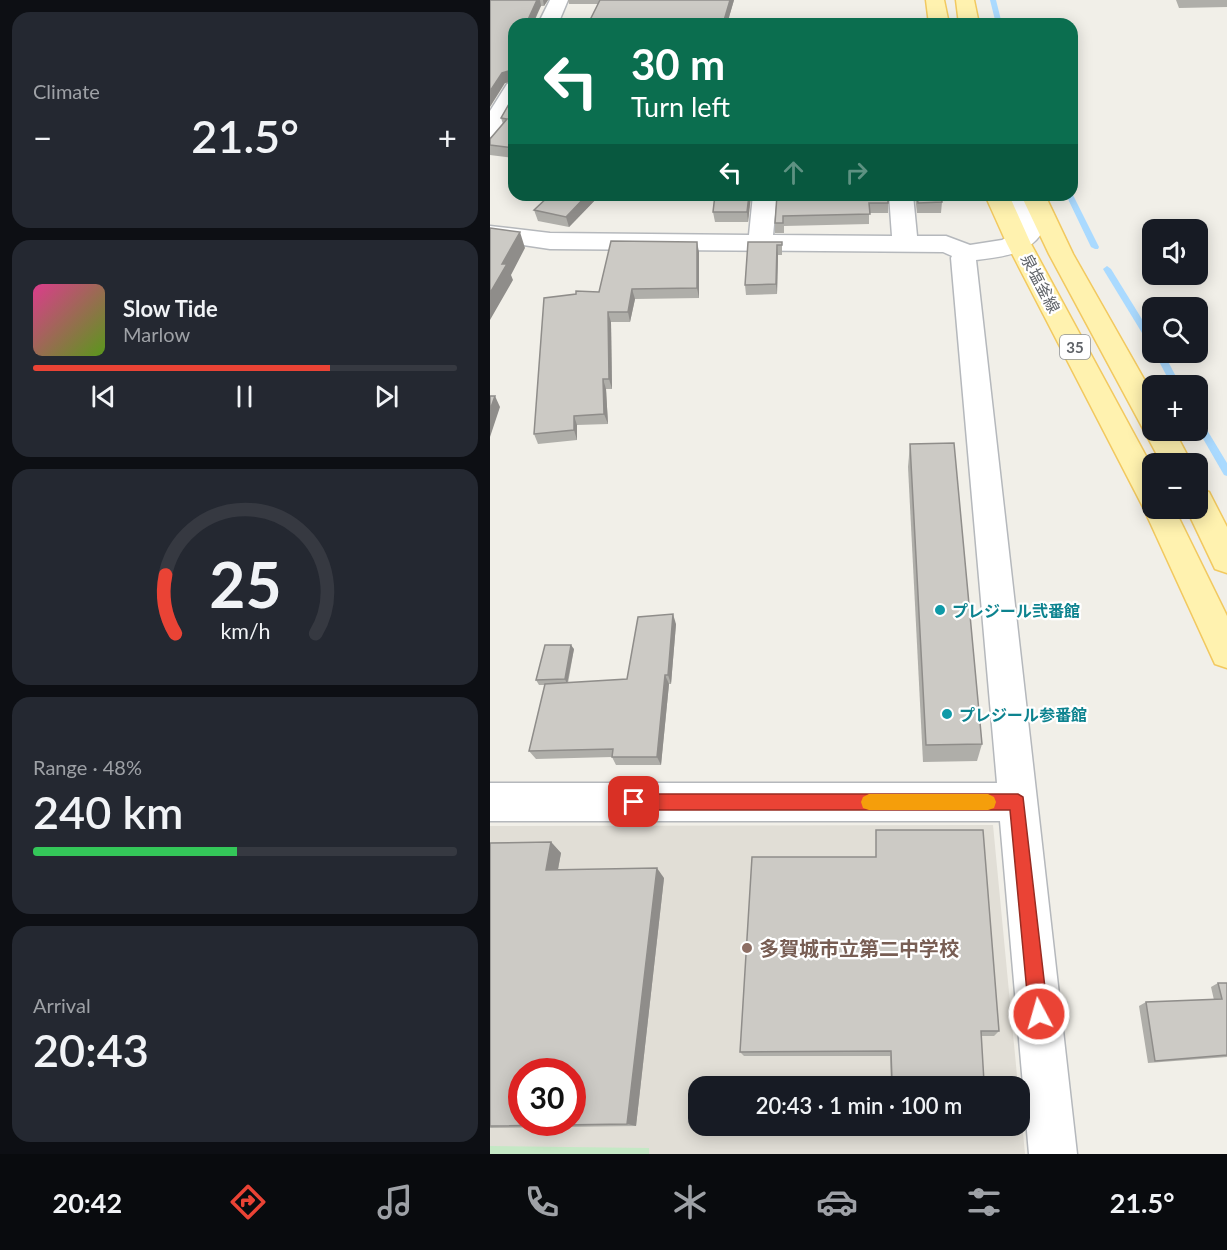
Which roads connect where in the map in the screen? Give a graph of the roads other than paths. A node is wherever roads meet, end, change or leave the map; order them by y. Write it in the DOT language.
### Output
graph roads {
  1 [pos="559,0"];
  2 [pos="935,0"];
  3 [pos="964,0"];
  4 [pos="551,18"];
  5 [pos="938,18"];
  6 [pos="968,18"];
  7 [pos="508,103"];
  8 [pos="490,130"];
  9 [pos="764,201"];
  10 [pos="901,201"];
  11 [pos="1000,201"];
  12 [pos="1019,201"];
  13 [pos="1036,201"];
  14 [pos="490,233"];
  15 [pos="760,243"];
  16 [pos="904,244"];
  17 [pos="1019,244"];
  18 [pos="968,253"];
  19 [pos="1142,401"];
  20 [pos="1142,477"];
  21 [pos="1163,519"];
  22 [pos="1207,519"];
  23 [pos="1226,560"];
  24 [pos="1226,653"];
  25 [pos="490,802"];
  26 [pos="1018,802"];
  27 [pos="1053,1154"];
  1 -- 4 [label="street"];
  2 -- 5 [label="main road"];
  3 -- 6 [label="main road"];
  7 -- 8 [label="street"];
  9 -- 15 [label="street"];
  10 -- 16 [label="street"];
  11 -- 17 [label="main road, 泉塩釜線 / 35"];
  12 -- 17 [label="street"];
  13 -- 19 [label="main road, 泉塩釜線 / 35"];
  14 -- 15 [label="street"];
  15 -- 16 [label="street"];
  16 -- 18 [label="street"];
  17 -- 18 [label="street"];
  17 -- 20 [label="main road, 泉塩釜線 / 35"];
  18 -- 26 [label="street"];
  21 -- 24 [label="main road"];
  22 -- 23 [label="main road"];
  25 -- 26 [label="street"];
  26 -- 27 [label="street"];
}
